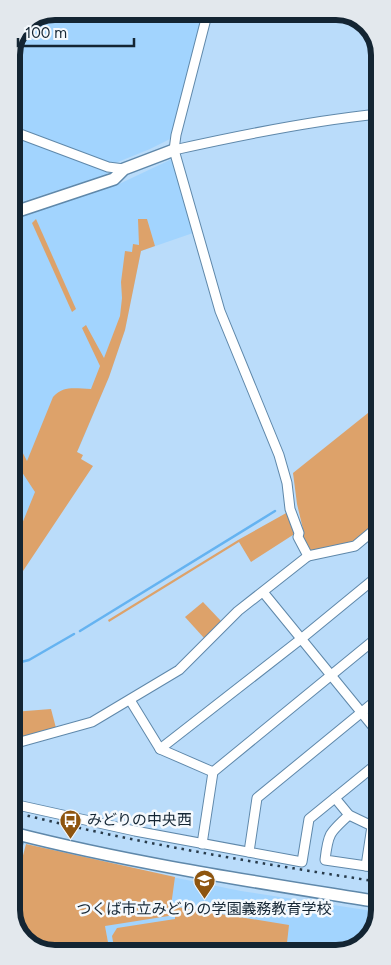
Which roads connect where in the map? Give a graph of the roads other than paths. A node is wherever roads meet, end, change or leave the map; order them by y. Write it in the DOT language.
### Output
graph roads {
  1 [pos="206,20"];
  2 [pos="371,115"];
  3 [pos="20,134"];
  4 [pos="174,150"];
  5 [pos="124,169"];
  6 [pos="20,210"];
  7 [pos="371,533"];
  8 [pos="308,556"];
  9 [pos="371,582"];
  10 [pos="263,592"];
  11 [pos="301,639"];
  12 [pos="371,643"];
  13 [pos="331,676"];
  14 [pos="130,700"];
  15 [pos="371,705"];
  16 [pos="362,712"];
  17 [pos="371,724"];
  18 [pos="20,742"];
  19 [pos="160,749"];
  20 [pos="371,769"];
  21 [pos="212,772"];
  22 [pos="335,798"];
  23 [pos="20,805"];
  24 [pos="348,815"];
  25 [pos="371,826"];
  26 [pos="371,833"];
  27 [pos="20,835"];
  28 [pos="202,844"];
  29 [pos="249,852"];
  30 [pos="366,866"];
  31 [pos="371,867"];
  32 [pos="371,901"];
  1 -- 4 [label="street"];
  2 -- 4 [label="street"];
  3 -- 5 [label="street"];
  4 -- 5 [label="street"];
  4 -- 8 [label="street"];
  5 -- 6 [label="street"];
  7 -- 8 [label="street"];
  8 -- 10 [label="street"];
  9 -- 11 [label="street"];
  10 -- 11 [label="street"];
  10 -- 14 [label="street"];
  11 -- 13 [label="street"];
  11 -- 19 [label="street"];
  12 -- 13 [label="street"];
  13 -- 16 [label="street"];
  13 -- 21 [label="street"];
  14 -- 18 [label="street"];
  14 -- 19 [label="street"];
  15 -- 16 [label="street"];
  16 -- 17 [label="street"];
  16 -- 29 [label="street"];
  19 -- 21 [label="street"];
  20 -- 22 [label="street"];
  21 -- 28 [label="street"];
  22 -- 24 [label="street"];
  22 -- 29 [label="street"];
  23 -- 28 [label="street"];
  24 -- 25 [label="street"];
  24 -- 30 [label="street"];
  26 -- 30 [label="street"];
  27 -- 32 [label="street"];
  28 -- 29 [label="street"];
  30 -- 31 [label="street"];
}
